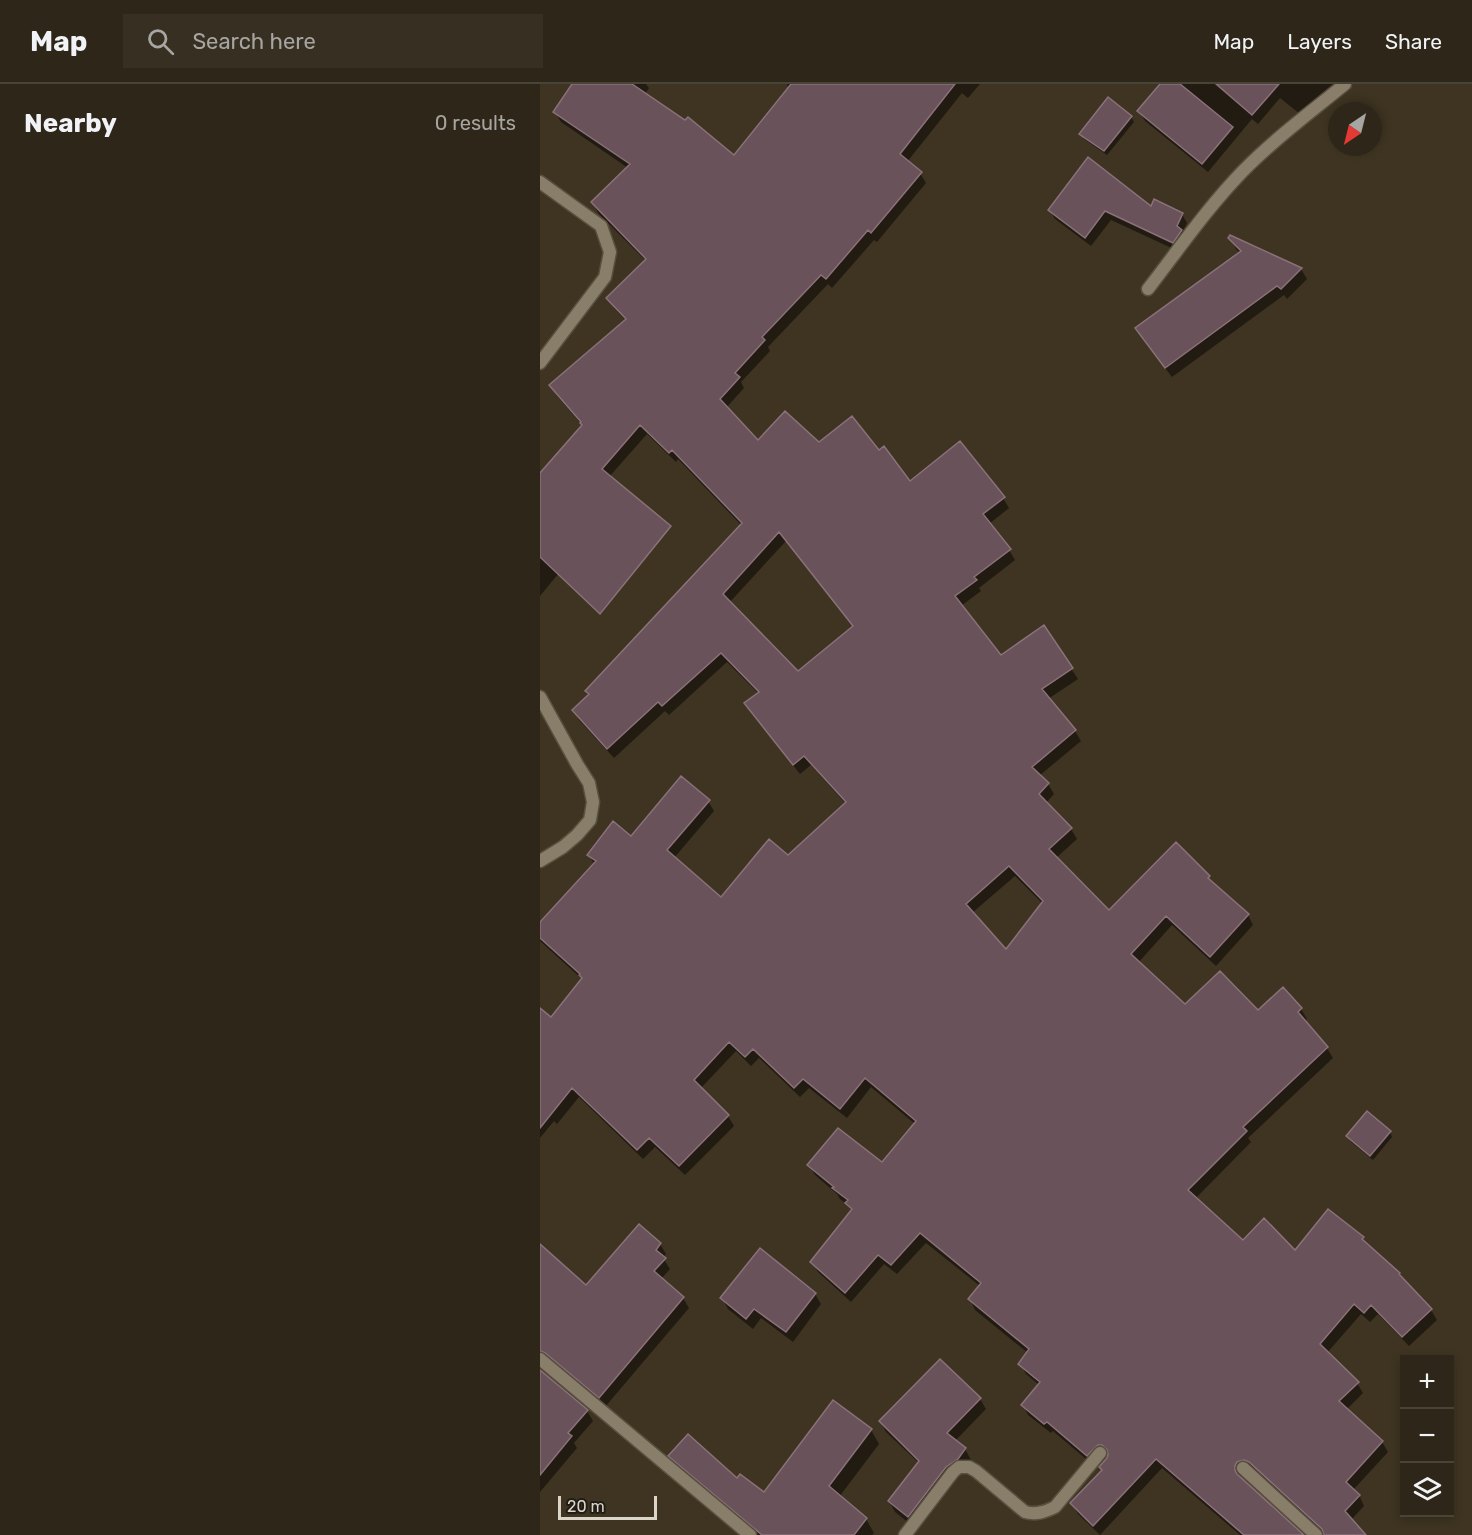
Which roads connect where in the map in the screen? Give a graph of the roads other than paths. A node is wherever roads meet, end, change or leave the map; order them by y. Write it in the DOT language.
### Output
graph roads {
  1 [pos="1345,84"];
  2 [pos="540,182"];
  3 [pos="1148,289"];
  4 [pos="540,363"];
  5 [pos="540,696"];
  6 [pos="540,861"];
  7 [pos="540,1359"];
  8 [pos="1100,1453"];
  9 [pos="1243,1468"];
  10 [pos="750,1535"];
  11 [pos="905,1535"];
  12 [pos="1316,1535"];
  1 -- 3 [label="street"];
  2 -- 4 [label="street"];
  5 -- 6 [label="street"];
  7 -- 10 [label="street"];
  8 -- 11 [label="street"];
  9 -- 12 [label="street"];
}
